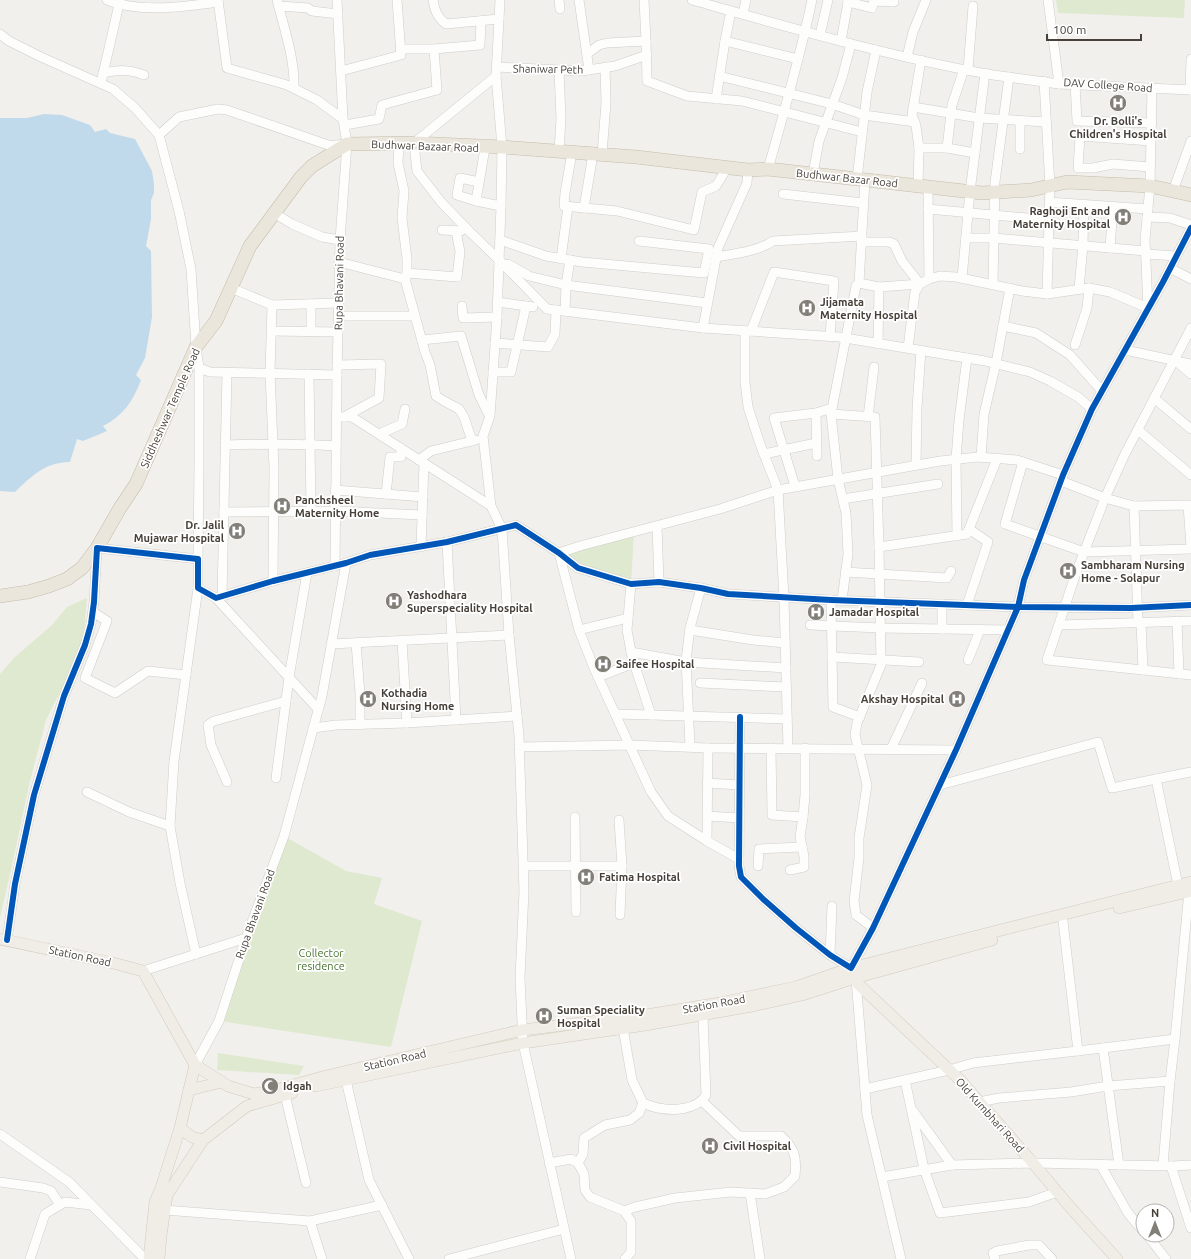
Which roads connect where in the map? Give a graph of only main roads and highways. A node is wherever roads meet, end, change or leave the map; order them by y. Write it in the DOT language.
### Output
graph roads {
  1 [pos="347,144"];
  2 [pos="502,148"];
  3 [pos="1191,195"];
  4 [pos="83,567"];
  5 [pos="0,589"];
  6 [pos="0,596"];
  7 [pos="1190,888"];
  8 [pos="3,940"];
  9 [pos="853,973"];
  10 [pos="195,1064"];
  11 [pos="222,1082"];
  12 [pos="189,1090"];
  13 [pos="180,1128"];
  14 [pos="203,1140"];
  15 [pos="149,1259"];
  16 [pos="158,1259"];
  17 [pos="1117,1259"];
  1 -- 2 [label="highway, Budhwar Bazaar Road"];
  1 -- 4 [label="highway, Siddheshwar Temple Road"];
  2 -- 3 [label="highway, Budhwar Bazar Road"];
  4 -- 5 [label="highway"];
  4 -- 6 [label="highway, Siddheshwar Temple Road"];
  7 -- 9 [label="main road"];
  7 -- 9 [label="main road"];
  8 -- 10 [label="main road, Station Road"];
  9 -- 11 [label="main road, Station Road"];
  9 -- 14 [label="main road"];
  9 -- 17 [label="main road, Old Kumbhari Road"];
  10 -- 11 [label="main road, Station Road"];
  10 -- 12 [label="main road, Rupa Bhavani Road"];
  11 -- 12 [label="main road"];
  12 -- 13 [label="main road, Rupa Bhavani Road"];
  13 -- 14 [label="main road"];
  13 -- 15 [label="main road, Rupa Bhavani Road"];
  14 -- 16 [label="main road"];
}
